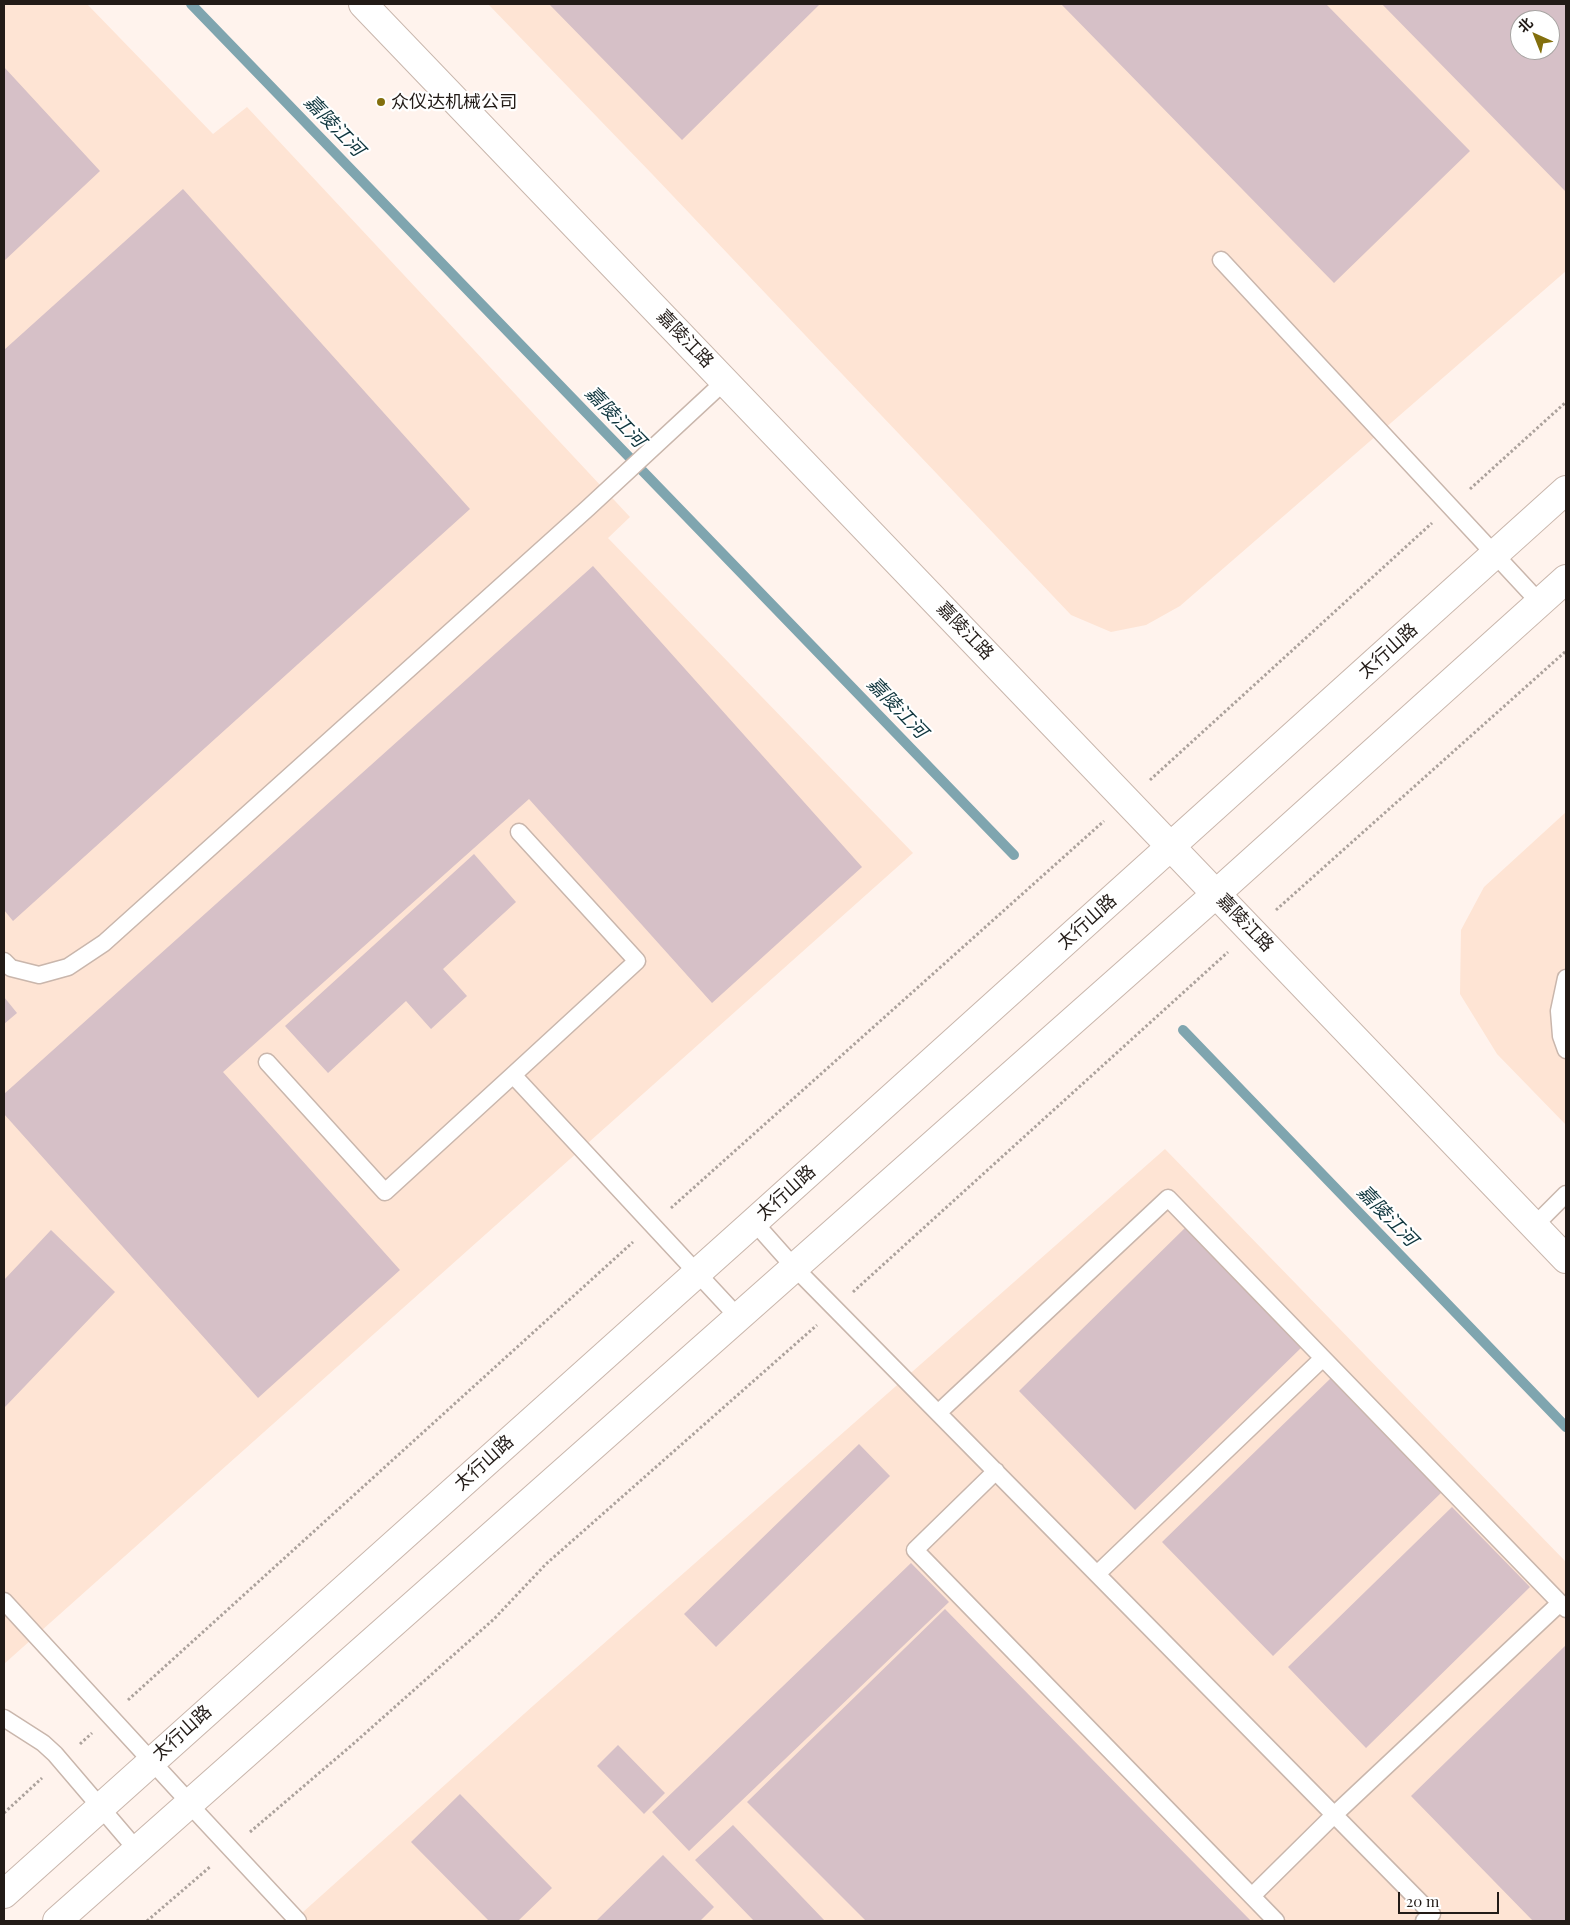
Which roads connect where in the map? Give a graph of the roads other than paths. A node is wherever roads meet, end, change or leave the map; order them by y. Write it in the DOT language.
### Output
graph roads {
  1 [pos="363,4"];
  2 [pos="1221,260"];
  3 [pos="725,381"];
  4 [pos="1566,490"];
  5 [pos="1494,554"];
  6 [pos="1566,579"];
  7 [pos="1540,603"];
  8 [pos="519,832"];
  9 [pos="1172,846"];
  10 [pos="1216,893"];
  11 [pos="4,960"];
  12 [pos="1566,978"];
  13 [pos="1566,1050"];
  14 [pos="267,1062"];
  15 [pos="513,1075"];
  16 [pos="1566,1194"];
  17 [pos="754,1222"];
  18 [pos="1534,1226"];
  19 [pos="1566,1259"];
  20 [pos="794,1267"];
  21 [pos="697,1273"];
  22 [pos="738,1318"];
  23 [pos="1323,1358"];
  24 [pos="938,1413"];
  25 [pos="996,1471"];
  26 [pos="1097,1574"];
  27 [pos="4,1601"];
  28 [pos="1563,1606"];
  29 [pos="4,1718"];
  30 [pos="151,1761"];
  31 [pos="190,1804"];
  32 [pos="100,1806"];
  33 [pos="1334,1815"];
  34 [pos="137,1850"];
  35 [pos="4,1894"];
  36 [pos="1252,1896"];
  37 [pos="56,1921"];
  38 [pos="298,1921"];
  39 [pos="1276,1921"];
  40 [pos="1424,1921"];
  1 -- 3 [label="street, 嘉陵江路"];
  2 -- 5 [label="lane"];
  3 -- 9 [label="street, 嘉陵江路"];
  3 -- 11 [label="lane"];
  4 -- 5 [label="street, 太行山路"];
  5 -- 7 [label="lane"];
  5 -- 9 [label="street, 太行山路"];
  6 -- 7 [label="street"];
  7 -- 10 [label="street"];
  8 -- 15 [label="lane"];
  9 -- 10 [label="street, 嘉陵江路"];
  9 -- 17 [label="street, 太行山路"];
  10 -- 18 [label="street, 嘉陵江路"];
  10 -- 20 [label="street"];
  12 -- 13 [label="lane"];
  14 -- 15 [label="lane"];
  15 -- 21 [label="lane"];
  16 -- 18 [label="lane"];
  17 -- 20 [label="lane"];
  17 -- 21 [label="street, 太行山路"];
  18 -- 19 [label="street, 嘉陵江路"];
  20 -- 22 [label="street"];
  20 -- 24 [label="lane"];
  21 -- 22 [label="lane"];
  21 -- 30 [label="street, 太行山路"];
  22 -- 31 [label="street"];
  23 -- 24 [label="lane"];
  23 -- 26 [label="lane"];
  23 -- 28 [label="lane"];
  24 -- 25 [label="lane"];
  25 -- 26 [label="lane"];
  25 -- 36 [label="lane"];
  26 -- 33 [label="lane"];
  27 -- 30 [label="lane"];
  28 -- 33 [label="lane"];
  29 -- 32 [label="lane"];
  30 -- 31 [label="lane"];
  30 -- 32 [label="street, 太行山路"];
  31 -- 34 [label="street"];
  31 -- 38 [label="lane"];
  32 -- 34 [label="lane"];
  32 -- 35 [label="street, 太行山路"];
  33 -- 36 [label="lane"];
  33 -- 40 [label="lane"];
  34 -- 37 [label="street"];
  36 -- 39 [label="lane"];
}
